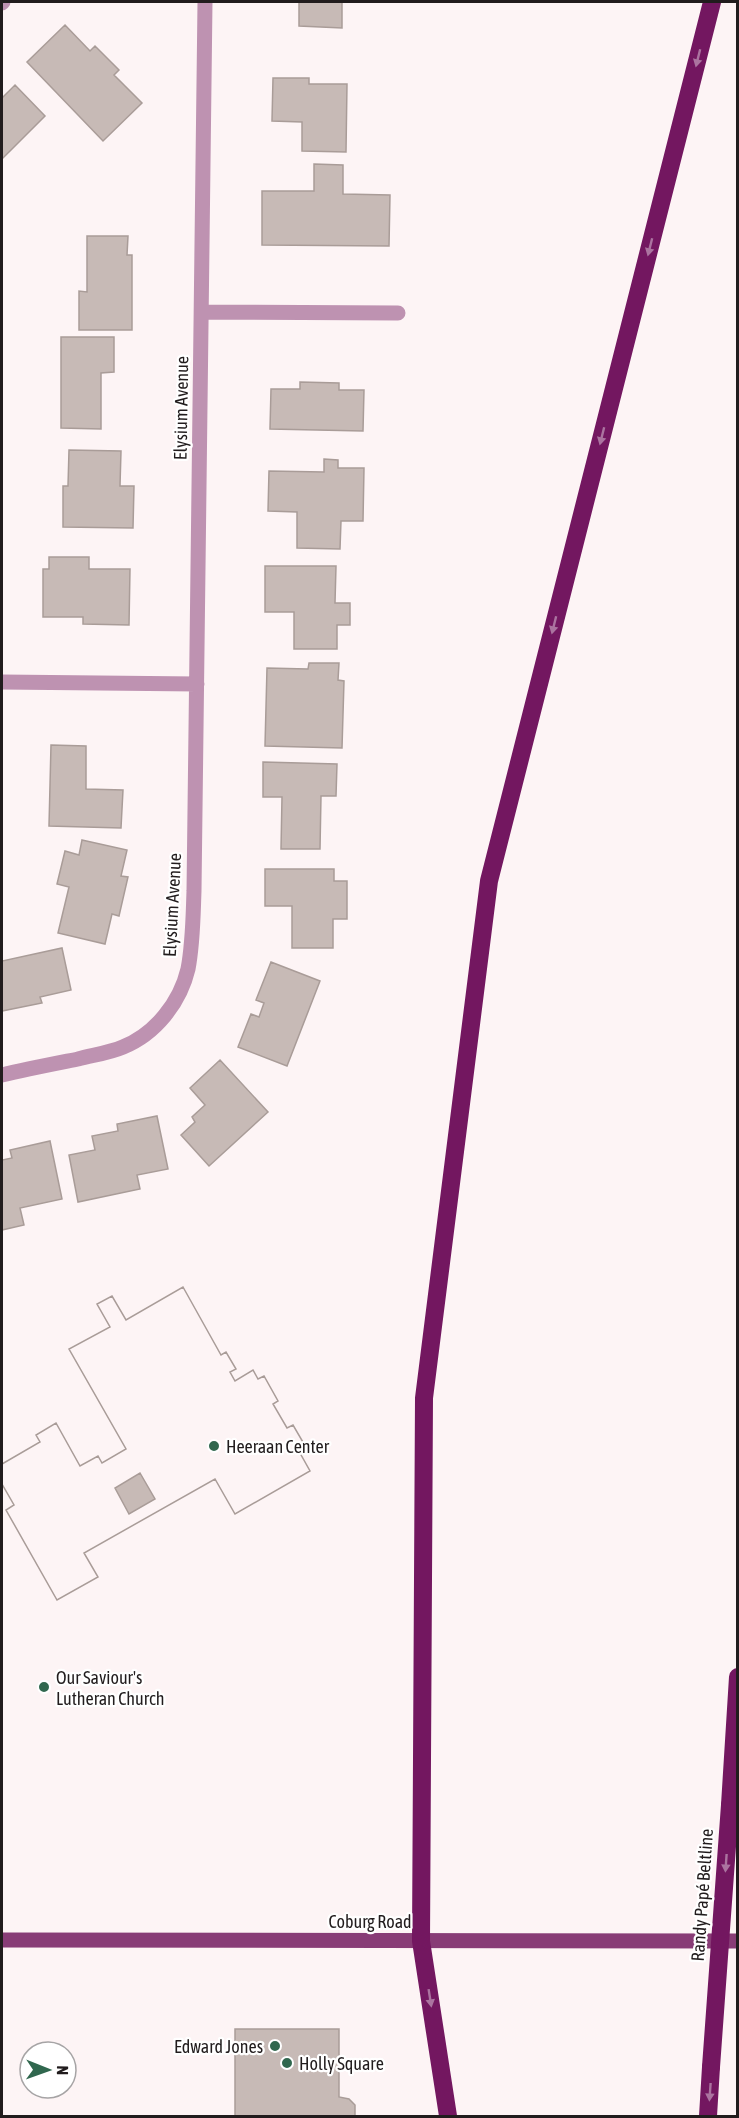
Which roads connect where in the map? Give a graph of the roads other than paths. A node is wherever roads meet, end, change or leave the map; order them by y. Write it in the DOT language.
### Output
graph roads {
  1 [pos="205,2"];
  2 [pos="712,2"];
  3 [pos="202,312"];
  4 [pos="398,313"];
  5 [pos="2,682"];
  6 [pos="197,684"];
  7 [pos="2,1075"];
  8 [pos="738,1677"];
  9 [pos="2,1940"];
  10 [pos="421,1941"];
  11 [pos="738,1941"];
  12 [pos="448,2116"];
  13 [pos="708,2116"];
  1 -- 3 [label="street, Elysium Avenue"];
  2 -- 10 [label="highway, one-way"];
  3 -- 4 [label="street"];
  3 -- 6 [label="street, Elysium Avenue"];
  5 -- 6 [label="street"];
  6 -- 7 [label="street, Elysium Avenue"];
  8 -- 13 [label="highway, Randy Papé Beltline, one-way, bridge"];
  9 -- 10 [label="main road, Coburg Road"];
  10 -- 11 [label="main road, Coburg Road"];
  10 -- 12 [label="highway, one-way"];
}
